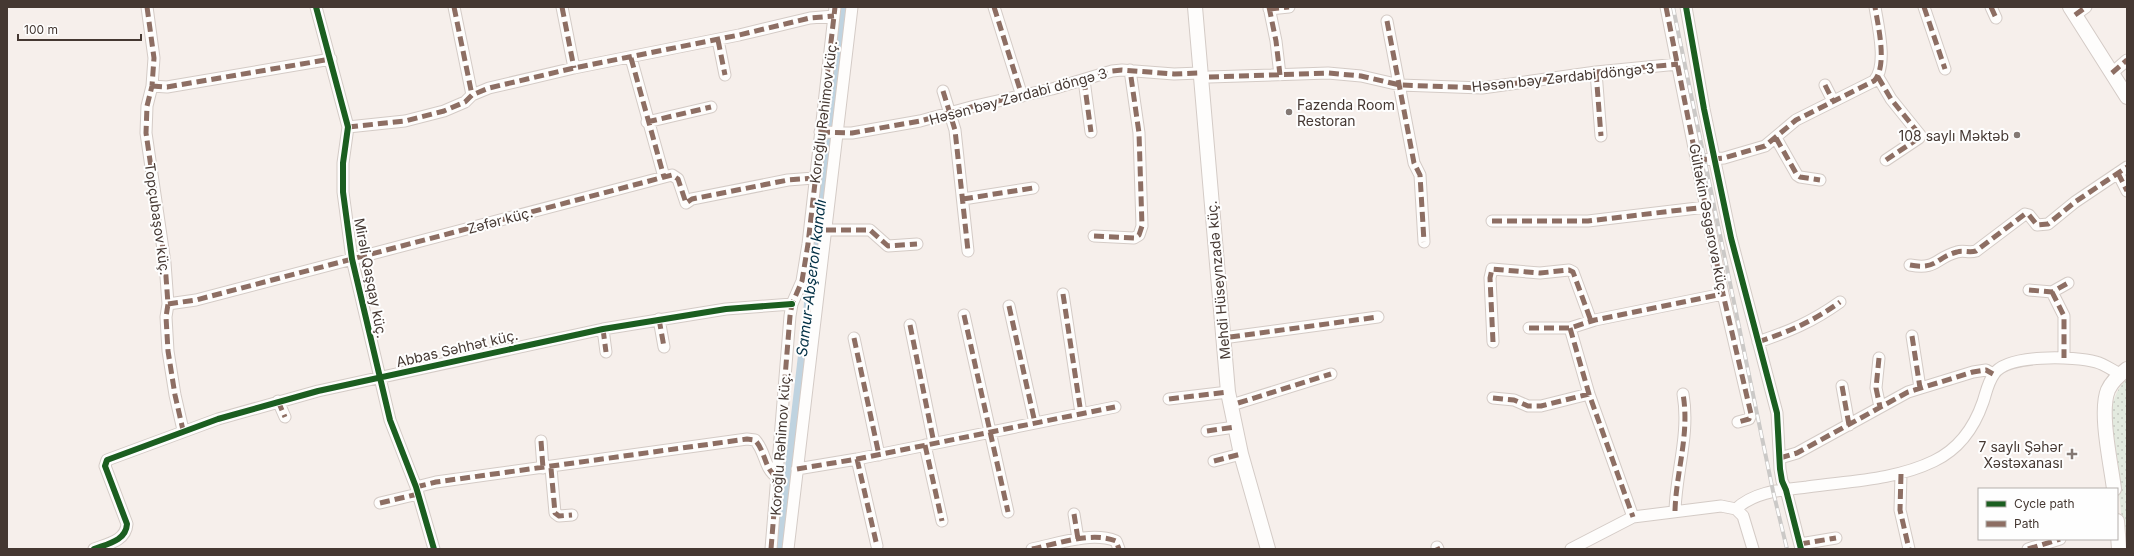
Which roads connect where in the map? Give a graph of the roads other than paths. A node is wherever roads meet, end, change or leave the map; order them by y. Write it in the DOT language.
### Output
graph roads {
  1 [pos="147,7"];
  2 [pos="316,7"];
  3 [pos="454,7"];
  4 [pos="562,7"];
  5 [pos="852,7"];
  6 [pos="994,7"];
  7 [pos="1195,7"];
  8 [pos="1203,7"];
  9 [pos="1289,7"];
  10 [pos="1666,7"];
  11 [pos="1686,7"];
  12 [pos="1875,7"];
  13 [pos="1924,7"];
  14 [pos="1992,7"];
  15 [pos="1269,8"];
  16 [pos="2077,10"];
  17 [pos="834,11"];
  18 [pos="1996,18"];
  19 [pos="1387,21"];
  20 [pos="718,40"];
  21 [pos="630,58"];
  22 [pos="331,59"];
  23 [pos="2127,60"];
  24 [pos="1678,64"];
  25 [pos="574,68"];
  26 [pos="1945,69"];
  27 [pos="1130,70"];
  28 [pos="1596,72"];
  29 [pos="2112,73"];
  30 [pos="725,75"];
  31 [pos="1204,75"];
  32 [pos="1280,75"];
  33 [pos="1878,77"];
  34 [pos="1084,80"];
  35 [pos="1400,85"];
  36 [pos="1825,85"];
  37 [pos="152,86"];
  38 [pos="943,91"];
  39 [pos="472,95"];
  40 [pos="1022,96"];
  41 [pos="2127,97"];
  42 [pos="1833,101"];
  43 [pos="711,107"];
  44 [pos="950,113"];
  45 [pos="647,122"];
  46 [pos="348,127"];
  47 [pos="820,132"];
  48 [pos="1091,132"];
  49 [pos="838,134"];
  50 [pos="1601,136"];
  51 [pos="1776,138"];
  52 [pos="1715,159"];
  53 [pos="1697,160"];
  54 [pos="1886,160"];
  55 [pos="2122,170"];
  56 [pos="664,177"];
  57 [pos="814,178"];
  58 [pos="1820,180"];
  59 [pos="1033,188"];
  60 [pos="2127,191"];
  61 [pos="963,199"];
  62 [pos="1706,207"];
  63 [pos="1492,222"];
  64 [pos="826,230"];
  65 [pos="1094,236"];
  66 [pos="1424,242"];
  67 [pos="917,244"];
  68 [pos="968,250"];
  69 [pos="352,259"];
  70 [pos="1910,265"];
  71 [pos="2068,283"];
  72 [pos="2029,290"];
  73 [pos="2052,292"];
  74 [pos="1063,294"];
  75 [pos="1723,294"];
  76 [pos="1840,302"];
  77 [pos="168,304"];
  78 [pos="792,304"];
  79 [pos="1010,306"];
  80 [pos="964,315"];
  81 [pos="1378,317"];
  82 [pos="659,319"];
  83 [pos="1591,321"];
  84 [pos="910,325"];
  85 [pos="1529,328"];
  86 [pos="1570,328"];
  87 [pos="603,329"];
  88 [pos="1912,336"];
  89 [pos="1230,337"];
  90 [pos="854,338"];
  91 [pos="1493,342"];
  92 [pos="1758,342"];
  93 [pos="664,347"];
  94 [pos="606,352"];
  95 [pos="1879,358"];
  96 [pos="2064,358"];
  97 [pos="2123,372"];
  98 [pos="1331,374"];
  99 [pos="1993,374"];
  100 [pos="380,378"];
  101 [pos="1842,386"];
  102 [pos="1920,388"];
  103 [pos="1228,392"];
  104 [pos="1589,394"];
  105 [pos="1683,394"];
  106 [pos="1493,398"];
  107 [pos="1169,399"];
  108 [pos="278,401"];
  109 [pos="1238,403"];
  110 [pos="1080,407"];
  111 [pos="1115,407"];
  112 [pos="1880,407"];
  113 [pos="285,417"];
  114 [pos="1035,422"];
  115 [pos="1738,422"];
  116 [pos="1849,424"];
  117 [pos="1235,427"];
  118 [pos="183,430"];
  119 [pos="1207,431"];
  120 [pos="991,432"];
  121 [pos="541,441"];
  122 [pos="930,444"];
  123 [pos="1241,454"];
  124 [pos="879,455"];
  125 [pos="1780,458"];
  126 [pos="857,459"];
  127 [pos="1214,460"];
  128 [pos="547,468"];
  129 [pos="797,469"];
  130 [pos="1901,474"];
  131 [pos="777,477"];
  132 [pos="2114,488"];
  133 [pos="417,490"];
  134 [pos="1786,490"];
  135 [pos="380,503"];
  136 [pos="1736,509"];
  137 [pos="1675,511"];
  138 [pos="1008,512"];
  139 [pos="1074,514"];
  140 [pos="572,515"];
  141 [pos="1633,517"];
  142 [pos="942,521"];
  143 [pos="1836,538"];
  144 [pos="2118,538"];
  145 [pos="1078,539"];
  146 [pos="2057,540"];
  147 [pos="877,546"];
  148 [pos="1800,547"];
  149 [pos="94,549"];
  150 [pos="434,549"];
  151 [pos="771,549"];
  152 [pos="788,549"];
  153 [pos="1032,549"];
  154 [pos="1119,549"];
  155 [pos="1268,549"];
  156 [pos="1276,549"];
  157 [pos="1571,549"];
  158 [pos="1753,549"];
  159 [pos="1909,549"];
  160 [pos="2028,549"];
  161 [pos="2119,549"];
  1 -- 37 [label="street, Topçubaşov küç."];
  2 -- 22 [label="street, Mirəli Qaşqay küç."];
  3 -- 39 [label="street"];
  4 -- 25 [label="street"];
  5 -- 49 [label="street, Koroğlu Rəhimov küç."];
  6 -- 40 [label="street"];
  7 -- 31 [label="main road, Mehdi Hüseynzadə küç."];
  8 -- 31 [label="main road, Mehdi Hüseynzadə küç."];
  9 -- 15 [label="street"];
  10 -- 24 [label="street, Gültəkin Əsgərova küç."];
  11 -- 52 [label="street"];
  12 -- 33 [label="street"];
  13 -- 26 [label="street"];
  14 -- 18 [label="street"];
  15 -- 32 [label="street"];
  16 -- 29 [label="main road"];
  17 -- 20 [label="street"];
  17 -- 47 [label="street, Koroğlu Rəhimov küç."];
  19 -- 35 [label="street"];
  20 -- 21 [label="street"];
  20 -- 30 [label="street"];
  21 -- 25 [label="street"];
  21 -- 45 [label="street"];
  22 -- 37 [label="street"];
  22 -- 46 [label="street, Mirəli Qaşqay küç."];
  23 -- 29 [label="street"];
  24 -- 28 [label="street, Həsən bəy Zərdabi döngə 3"];
  24 -- 53 [label="street, Gültəkin Əsgərova küç."];
  25 -- 39 [label="street"];
  27 -- 31 [label="street, Həsən bəy Zərdabi döngə 3"];
  27 -- 34 [label="street, Həsən bəy Zərdabi döngə 3"];
  27 -- 65 [label="street"];
  28 -- 35 [label="street, Həsən bəy Zərdabi döngə 3"];
  28 -- 50 [label="street"];
  29 -- 41 [label="main road"];
  31 -- 32 [label="street, Həsən bəy Zərdabi döngə 3"];
  31 -- 89 [label="main road, Mehdi Hüseynzadə küç."];
  31 -- 103 [label="main road, Mehdi Hüseynzadə küç."];
  32 -- 35 [label="street, Həsən bəy Zərdabi döngə 3"];
  33 -- 42 [label="street"];
  33 -- 54 [label="street"];
  34 -- 40 [label="street, Həsən bəy Zərdabi döngə 3"];
  34 -- 48 [label="street"];
  35 -- 66 [label="street"];
  36 -- 42 [label="street"];
  37 -- 77 [label="street, Topçubaşov küç."];
  38 -- 44 [label="street"];
  39 -- 46 [label="street"];
  40 -- 44 [label="street, Həsən bəy Zərdabi döngə 3"];
  42 -- 51 [label="street"];
  43 -- 45 [label="street"];
  44 -- 49 [label="street, Həsən bəy Zərdabi döngə 3"];
  44 -- 61 [label="street"];
  45 -- 56 [label="street"];
  46 -- 69 [label="street, Mirəli Qaşqay küç."];
  47 -- 49 [label="street, Həsən bəy Zərdabi döngə 3"];
  47 -- 57 [label="street, Koroğlu Rəhimov küç."];
  49 -- 64 [label="street, Koroğlu Rəhimov küç."];
  51 -- 52 [label="street"];
  51 -- 58 [label="street"];
  52 -- 53 [label="street"];
  52 -- 92 [label="street"];
  53 -- 62 [label="street, Gültəkin Əsgərova küç."];
  55 -- 60 [label="street"];
  55 -- 70 [label="street"];
  56 -- 57 [label="street"];
  56 -- 69 [label="street, Zəfər küç."];
  57 -- 78 [label="street, Koroğlu Rəhimov küç."];
  59 -- 61 [label="street"];
  61 -- 68 [label="street"];
  62 -- 63 [label="street"];
  62 -- 75 [label="street, Gültəkin Əsgərova küç."];
  64 -- 67 [label="street"];
  64 -- 129 [label="street, Koroğlu Rəhimov küç."];
  69 -- 77 [label="street, Zəfər küç."];
  69 -- 100 [label="street, Mirəli Qaşqay küç."];
  71 -- 73 [label="street"];
  72 -- 73 [label="street"];
  73 -- 96 [label="street"];
  74 -- 110 [label="street"];
  75 -- 83 [label="street"];
  75 -- 115 [label="street, Gültəkin Əsgərova küç."];
  76 -- 92 [label="street"];
  77 -- 118 [label="street, Topçubaşov küç."];
  78 -- 82 [label="street, Abbas Səhhət küç."];
  78 -- 131 [label="street, Koroğlu Rəhimov küç."];
  79 -- 114 [label="street"];
  80 -- 120 [label="street"];
  81 -- 89 [label="street"];
  82 -- 87 [label="street, Abbas Səhhət küç."];
  82 -- 93 [label="street"];
  83 -- 86 [label="street"];
  83 -- 91 [label="street"];
  84 -- 122 [label="street"];
  85 -- 86 [label="street"];
  86 -- 104 [label="street"];
  87 -- 94 [label="street"];
  87 -- 100 [label="street, Abbas Səhhət küç."];
  88 -- 102 [label="street"];
  89 -- 109 [label="main road, Mehdi Hüseynzadə küç."];
  90 -- 124 [label="street"];
  92 -- 125 [label="street"];
  95 -- 112 [label="street"];
  96 -- 97 [label="street"];
  96 -- 99 [label="street"];
  97 -- 132 [label="main road"];
  98 -- 109 [label="street"];
  99 -- 102 [label="street"];
  99 -- 130 [label="street"];
  100 -- 108 [label="street, Abbas Səhhət küç."];
  100 -- 133 [label="street, Mirəli Qaşqay küç."];
  101 -- 116 [label="street"];
  102 -- 112 [label="street"];
  103 -- 107 [label="street"];
  103 -- 117 [label="main road, Mehdi Hüseynzadə küç."];
  104 -- 106 [label="street"];
  104 -- 141 [label="street"];
  105 -- 137 [label="street"];
  108 -- 113 [label="street"];
  108 -- 118 [label="street, Abbas Səhhət küç."];
  109 -- 156 [label="main road, Mehdi Hüseynzadə küç."];
  111 -- 114 [label="street"];
  112 -- 116 [label="street"];
  114 -- 120 [label="street"];
  116 -- 125 [label="street"];
  117 -- 119 [label="street"];
  117 -- 123 [label="main road, Mehdi Hüseynzadə küç."];
  118 -- 149 [label="street, Abbas Səhhət küç."];
  120 -- 122 [label="street"];
  120 -- 138 [label="street"];
  121 -- 128 [label="street"];
  122 -- 124 [label="street"];
  122 -- 142 [label="street"];
  123 -- 127 [label="street"];
  123 -- 155 [label="main road, Mehdi Hüseynzadə küç."];
  124 -- 126 [label="street"];
  125 -- 134 [label="street"];
  126 -- 129 [label="street"];
  126 -- 147 [label="street"];
  128 -- 131 [label="street"];
  128 -- 133 [label="street"];
  128 -- 140 [label="street"];
  129 -- 152 [label="street, Koroğlu Rəhimov küç."];
  130 -- 134 [label="street"];
  130 -- 159 [label="street"];
  131 -- 151 [label="street, Koroğlu Rəhimov küç."];
  133 -- 135 [label="street"];
  133 -- 150 [label="street, Mirəli Qaşqay küç."];
  134 -- 136 [label="street"];
  134 -- 148 [label="street"];
  136 -- 137 [label="street"];
  136 -- 158 [label="street"];
  137 -- 141 [label="street"];
  139 -- 145 [label="street"];
  141 -- 157 [label="street"];
  143 -- 148 [label="street"];
  144 -- 161 [label="main road"];
  145 -- 153 [label="street"];
  145 -- 154 [label="street"];
  146 -- 160 [label="street"];
}
